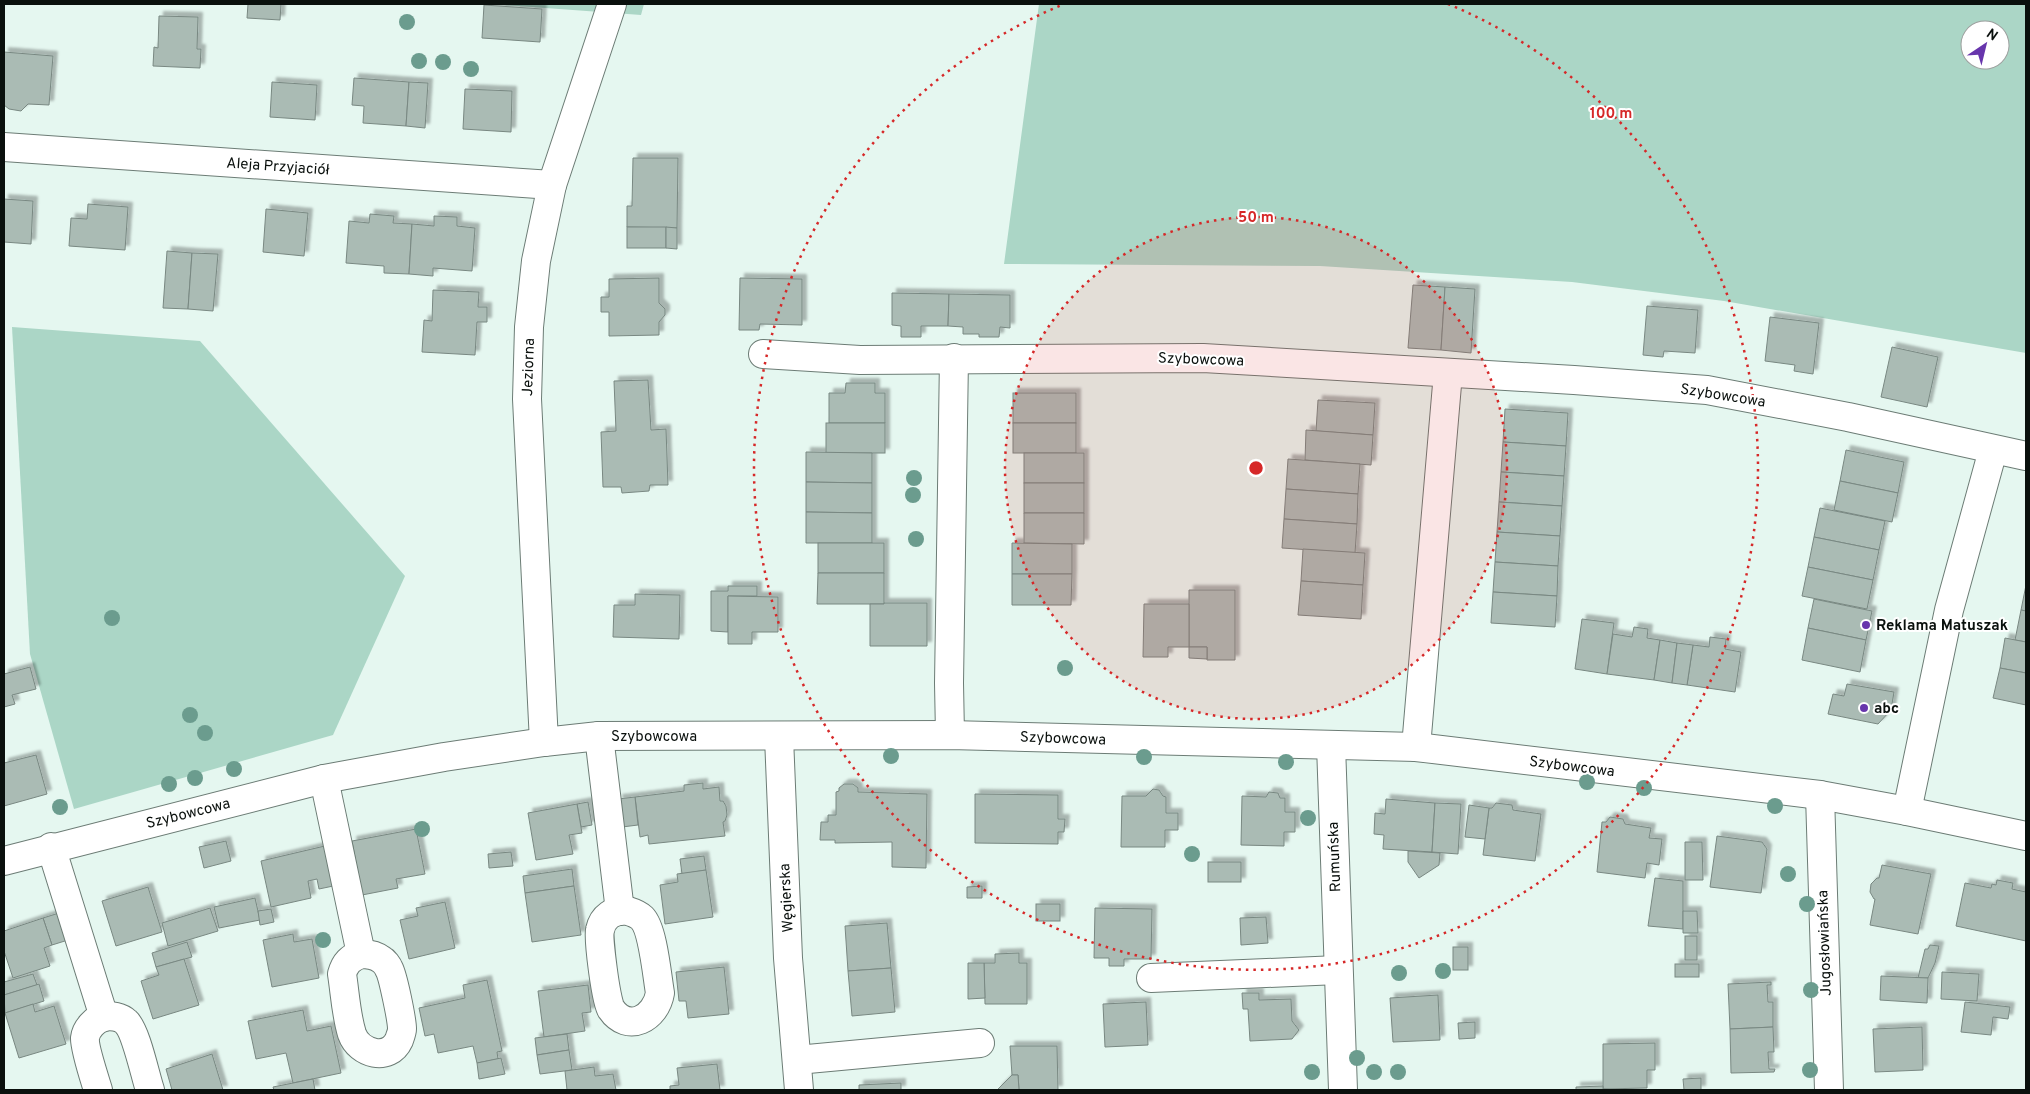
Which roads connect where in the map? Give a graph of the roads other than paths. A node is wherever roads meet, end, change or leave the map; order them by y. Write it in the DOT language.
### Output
graph roads {
  1 [pos="612,4"];
  2 [pos="4,147"];
  3 [pos="552,185"];
  4 [pos="763,354"];
  5 [pos="954,358"];
  6 [pos="1448,373"];
  7 [pos="1993,450"];
  8 [pos="2026,456"];
  9 [pos="950,735"];
  10 [pos="599,736"];
  11 [pos="779,737"];
  12 [pos="544,742"];
  13 [pos="1330,745"];
  14 [pos="1416,747"];
  15 [pos="324,779"];
  16 [pos="1820,795"];
  17 [pos="1907,811"];
  18 [pos="2026,836"];
  19 [pos="51,847"];
  20 [pos="4,861"];
  21 [pos="620,910"];
  22 [pos="361,954"];
  23 [pos="1338,970"];
  24 [pos="1151,978"];
  25 [pos="104,1017"];
  26 [pos="980,1043"];
  27 [pos="797,1060"];
  28 [pos="98,1090"];
  29 [pos="150,1090"];
  30 [pos="800,1090"];
  31 [pos="1343,1090"];
  32 [pos="1829,1090"];
  1 -- 3 [label="street, Jeziorna"];
  2 -- 3 [label="street, Aleja Przyjaciół"];
  3 -- 12 [label="street, Jeziorna"];
  4 -- 5 [label="street, Szybowcowa"];
  5 -- 6 [label="street, Szybowcowa"];
  5 -- 9 [label="street"];
  6 -- 7 [label="street, Szybowcowa"];
  6 -- 14 [label="street"];
  7 -- 8 [label="street, Szybowcowa"];
  7 -- 17 [label="street"];
  9 -- 11 [label="street, Szybowcowa"];
  9 -- 13 [label="street, Szybowcowa"];
  10 -- 11 [label="street, Szybowcowa"];
  10 -- 12 [label="street, Szybowcowa"];
  10 -- 21 [label="street, Szybowcowa"];
  11 -- 27 [label="street, Węgierska"];
  12 -- 15 [label="street, Szybowcowa"];
  13 -- 14 [label="street, Szybowcowa"];
  13 -- 23 [label="street, Rumuńska"];
  14 -- 16 [label="street, Szybowcowa"];
  15 -- 19 [label="street, Szybowcowa"];
  15 -- 22 [label="street"];
  16 -- 17 [label="street, Szybowcowa"];
  16 -- 32 [label="street, Jugosłowiańska"];
  17 -- 18 [label="street, Szybowcowa"];
  19 -- 20 [label="street, Szybowcowa"];
  19 -- 25 [label="street"];
  23 -- 24 [label="street"];
  23 -- 31 [label="street, Rumuńska"];
  25 -- 28 [label="street"];
  25 -- 29 [label="street"];
  26 -- 27 [label="street"];
  27 -- 30 [label="street, Węgierska"];
}
